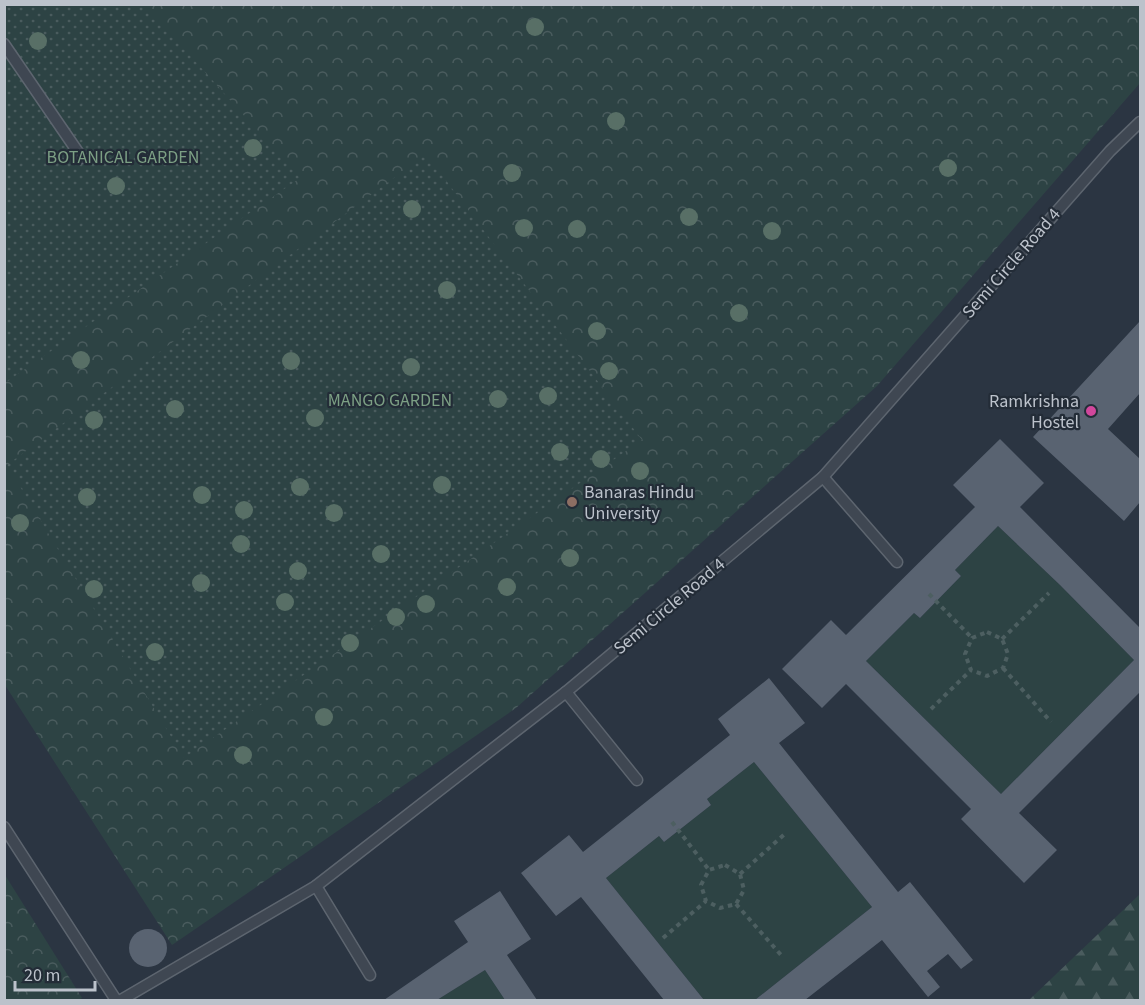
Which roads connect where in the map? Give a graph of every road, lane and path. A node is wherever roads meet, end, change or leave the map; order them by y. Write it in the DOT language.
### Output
graph roads {
  1 [pos="4,44"];
  2 [pos="1140,122"];
  3 [pos="82,158"];
  4 [pos="823,477"];
  5 [pos="897,562"];
  6 [pos="1048,593"];
  7 [pos="929,594"];
  8 [pos="972,638"];
  9 [pos="1002,639"];
  10 [pos="1003,668"];
  11 [pos="971,670"];
  12 [pos="566,692"];
  13 [pos="930,709"];
  14 [pos="1051,722"];
  15 [pos="637,780"];
  16 [pos="672,822"];
  17 [pos="4,827"];
  18 [pos="787,832"];
  19 [pos="709,870"];
  20 [pos="740,874"];
  21 [pos="316,886"];
  22 [pos="706,901"];
  23 [pos="736,904"];
  24 [pos="663,938"];
  25 [pos="781,955"];
  26 [pos="370,975"];
  27 [pos="118,1000"];
  1 -- 3 [label="lane"];
  2 -- 4 [label="lane, Semi Circle Road 4"];
  4 -- 5 [label="lane"];
  4 -- 12 [label="lane, Semi Circle Road 4"];
  6 -- 9 [label="path"];
  7 -- 8 [label="path"];
  8 -- 9 [label="path"];
  8 -- 11 [label="path"];
  9 -- 10 [label="path"];
  10 -- 11 [label="path"];
  10 -- 14 [label="path"];
  11 -- 13 [label="path"];
  12 -- 15 [label="lane"];
  12 -- 21 [label="lane, Semi Circle Road 4"];
  16 -- 19 [label="path"];
  17 -- 27 [label="lane"];
  18 -- 20 [label="path"];
  19 -- 20 [label="path"];
  19 -- 22 [label="path"];
  20 -- 23 [label="path"];
  21 -- 26 [label="lane"];
  21 -- 27 [label="lane, Semi Circle Road 4"];
  22 -- 23 [label="path"];
  22 -- 24 [label="path"];
  23 -- 25 [label="path"];
}
